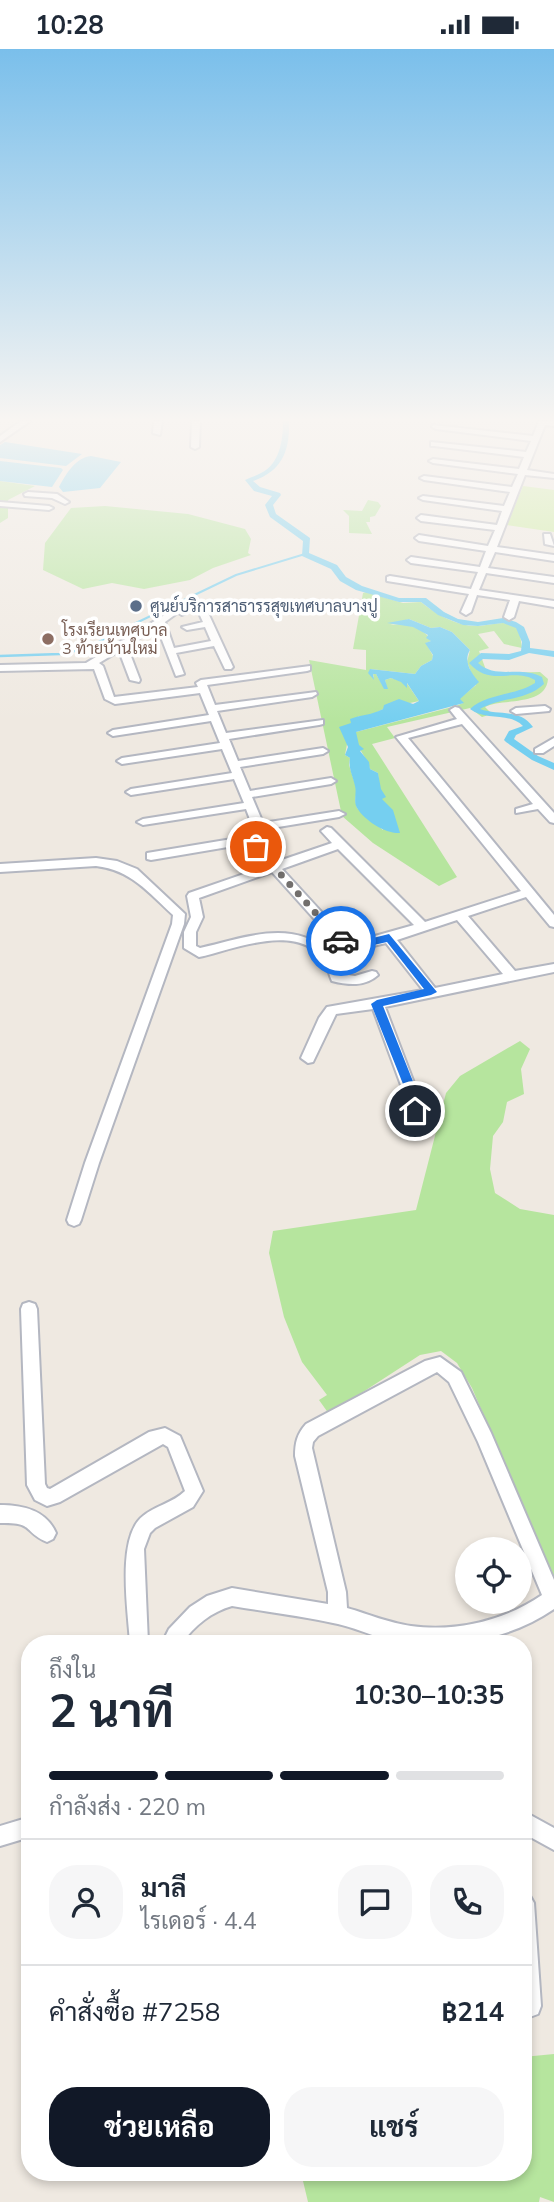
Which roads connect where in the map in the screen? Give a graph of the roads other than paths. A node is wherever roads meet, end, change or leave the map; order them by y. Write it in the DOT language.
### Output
graph roads {
  1 [pos="446,521"];
  2 [pos="502,521"];
  3 [pos="499,529"];
  4 [pos="547,536"];
  5 [pos="419,538"];
  6 [pos="554,544"];
  7 [pos="492,549"];
  8 [pos="554,558"];
  9 [pos="411,560"];
  10 [pos="483,570"];
  11 [pos="390,579"];
  12 [pos="554,580"];
  13 [pos="474,592"];
  14 [pos="515,599"];
  15 [pos="554,604"];
  16 [pos="182,612"];
  17 [pos="466,612"];
  18 [pos="171,614"];
  19 [pos="509,617"];
  20 [pos="160,621"];
  21 [pos="208,624"];
  22 [pos="187,627"];
  23 [pos="217,643"];
  24 [pos="122,645"];
  25 [pos="171,651"];
  26 [pos="90,665"];
  27 [pos="228,667"];
  28 [pos="307,668"];
  29 [pos="101,669"];
  30 [pos="0,671"];
  31 [pos="180,674"];
  32 [pos="135,680"];
  33 [pos="204,689"];
  34 [pos="312,694"];
  35 [pos="551,709"];
  36 [pos="455,710"];
  37 [pos="516,711"];
  38 [pos="213,713"];
  39 [pos="464,720"];
  40 [pos="319,722"];
  41 [pos="113,733"];
  42 [pos="225,741"];
  43 [pos="554,741"];
  44 [pos="323,751"];
  45 [pos="539,751"];
  46 [pos="122,761"];
  47 [pos="236,770"];
  48 [pos="331,781"];
  49 [pos="131,792"];
  50 [pos="248,800"];
  51 [pos="541,805"];
  52 [pos="520,811"];
  53 [pos="339,814"];
  54 [pos="554,820"];
  55 [pos="143,822"];
  56 [pos="259,827"];
  57 [pos="327,831"];
  58 [pos="340,844"];
  59 [pos="256,847"];
  60 [pos="151,856"];
  61 [pos="274,867"];
  62 [pos="0,868"];
  63 [pos="529,892"];
  64 [pos="460,915"];
  65 [pos="554,923"];
  66 [pos="422,926"];
  67 [pos="389,938"];
  68 [pos="347,948"];
  69 [pos="331,959"];
  70 [pos="554,968"];
  71 [pos="372,975"];
  72 [pos="513,977"];
  73 [pos="431,992"];
  74 [pos="377,1004"];
  75 [pos="309,1058"];
  76 [pos="413,1118"];
  77 [pos="74,1220"];
  78 [pos="29,1309"];
  79 [pos="0,1514"];
  80 [pos="47,1533"];
  81 [pos="554,1600"];
  82 [pos="338,1615"];
  83 [pos="139,1635"];
  84 [pos="177,1635"];
  85 [pos="532,1827"];
  86 [pos="21,1830"];
  87 [pos="0,1836"];
  88 [pos="554,1840"];
  1 -- 3 [label="street"];
  2 -- 3 [label="street"];
  3 -- 7 [label="street"];
  4 -- 6 [label="street"];
  5 -- 7 [label="street"];
  7 -- 8 [label="street"];
  7 -- 10 [label="street"];
  9 -- 10 [label="street"];
  10 -- 12 [label="street"];
  10 -- 13 [label="street"];
  11 -- 13 [label="street"];
  13 -- 14 [label="street"];
  13 -- 17 [label="street"];
  14 -- 15 [label="street"];
  14 -- 19 [label="street"];
  16 -- 21 [label="street"];
  18 -- 20 [label="street"];
  20 -- 24 [label="street"];
  20 -- 25 [label="street"];
  21 -- 22 [label="street"];
  21 -- 23 [label="street"];
  23 -- 25 [label="street"];
  23 -- 27 [label="street"];
  24 -- 26 [label="street"];
  24 -- 32 [label="street"];
  25 -- 31 [label="street"];
  26 -- 29 [label="street"];
  26 -- 30 [label="street"];
  28 -- 33 [label="street"];
  29 -- 30 [label="street"];
  29 -- 33 [label="street"];
  33 -- 38 [label="street"];
  34 -- 38 [label="street"];
  35 -- 37 [label="street"];
  36 -- 39 [label="street"];
  38 -- 41 [label="street"];
  38 -- 42 [label="street"];
  39 -- 51 [label="street"];
  39 -- 63 [label="street"];
  40 -- 42 [label="street"];
  42 -- 46 [label="street"];
  42 -- 47 [label="street"];
  43 -- 45 [label="street"];
  44 -- 47 [label="street"];
  47 -- 49 [label="street"];
  47 -- 50 [label="street"];
  48 -- 50 [label="street"];
  50 -- 55 [label="street"];
  50 -- 56 [label="street"];
  51 -- 52 [label="street"];
  51 -- 54 [label="street"];
  53 -- 56 [label="street"];
  56 -- 60 [label="street"];
  57 -- 58 [label="street"];
  58 -- 61 [label="street"];
  58 -- 66 [label="street"];
  59 -- 61 [label="street"];
  61 -- 68 [label="street"];
  61 -- 69 [label="street"];
  62 -- 77 [label="street"];
  63 -- 64 [label="street"];
  63 -- 65 [label="street"];
  64 -- 66 [label="street"];
  64 -- 72 [label="street"];
  66 -- 67 [label="street"];
  67 -- 68 [label="street"];
  67 -- 73 [label="street"];
  68 -- 69 [label="street"];
  69 -- 71 [label="street"];
  70 -- 72 [label="street"];
  72 -- 73 [label="street"];
  73 -- 74 [label="street"];
  74 -- 75 [label="street"];
  74 -- 76 [label="street"];
  78 -- 83 [label="street"];
  79 -- 80 [label="street"];
  81 -- 82 [label="street"];
  81 -- 82 [label="street"];
  82 -- 84 [label="street"];
  85 -- 88 [label="street"];
  86 -- 87 [label="street"];
}
